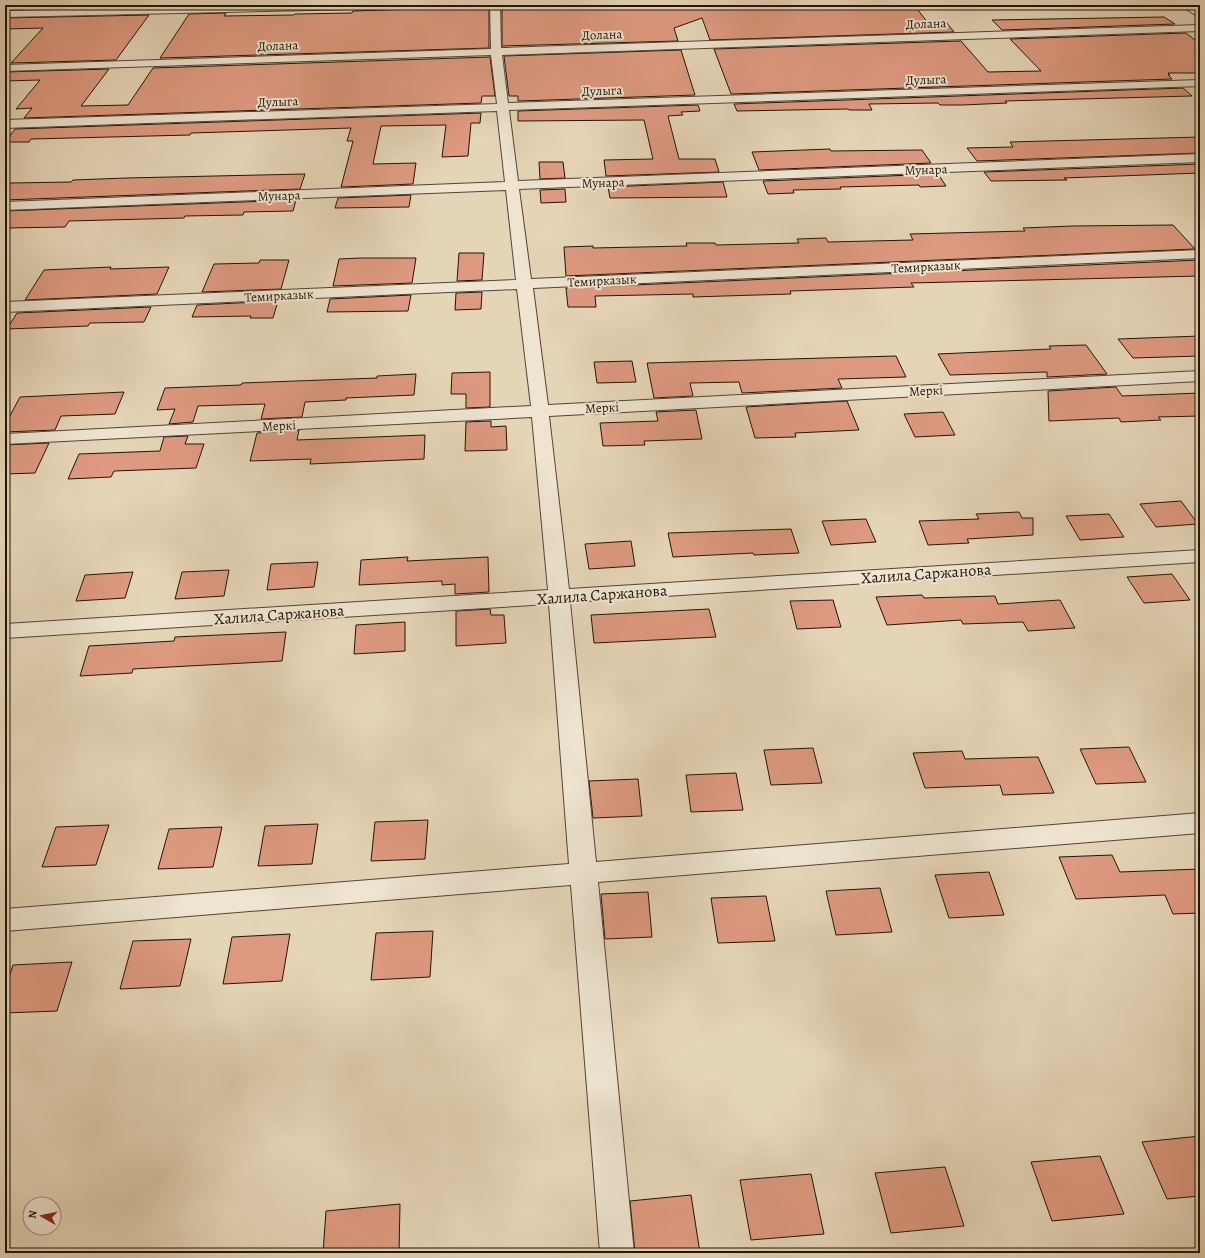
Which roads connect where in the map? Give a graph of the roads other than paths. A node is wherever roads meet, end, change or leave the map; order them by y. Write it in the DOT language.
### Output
graph roads {
  1 [pos="401,5"];
  2 [pos="495,5"];
  3 [pos="1184,5"];
  4 [pos="5,14"];
  5 [pos="1200,15"];
  6 [pos="1200,28"];
  7 [pos="496,52"];
  8 [pos="5,68"];
  9 [pos="1200,83"];
  10 [pos="503,107"];
  11 [pos="5,124"];
  12 [pos="1200,158"];
  13 [pos="513,186"];
  14 [pos="5,206"];
  15 [pos="1200,254"];
  16 [pos="525,284"];
  17 [pos="5,307"];
  18 [pos="1200,376"];
  19 [pos="540,411"];
  20 [pos="5,439"];
  21 [pos="1200,556"];
  22 [pos="559,596"];
  23 [pos="5,631"];
  24 [pos="1200,823"];
  25 [pos="583,873"];
  26 [pos="5,920"];
  27 [pos="617,1253"];
  1 -- 4 [label="street"];
  2 -- 7 [label="street"];
  3 -- 5 [label="street"];
  6 -- 7 [label="street, Долана"];
  7 -- 8 [label="street, Долана"];
  7 -- 10 [label="street"];
  9 -- 10 [label="street, Дулыга"];
  10 -- 11 [label="street, Дулыга"];
  10 -- 13 [label="street"];
  12 -- 13 [label="street, Мунара"];
  13 -- 14 [label="street, Мунара"];
  13 -- 16 [label="street"];
  15 -- 16 [label="street, Темирказык"];
  16 -- 17 [label="street, Темирказык"];
  16 -- 19 [label="street"];
  18 -- 19 [label="street, Меркі"];
  19 -- 20 [label="street, Меркі"];
  19 -- 22 [label="street"];
  21 -- 22 [label="street, Халила Саржанова"];
  22 -- 23 [label="street, Халила Саржанова"];
  22 -- 25 [label="street"];
  24 -- 25 [label="street"];
  25 -- 26 [label="street"];
  25 -- 27 [label="street"];
}
